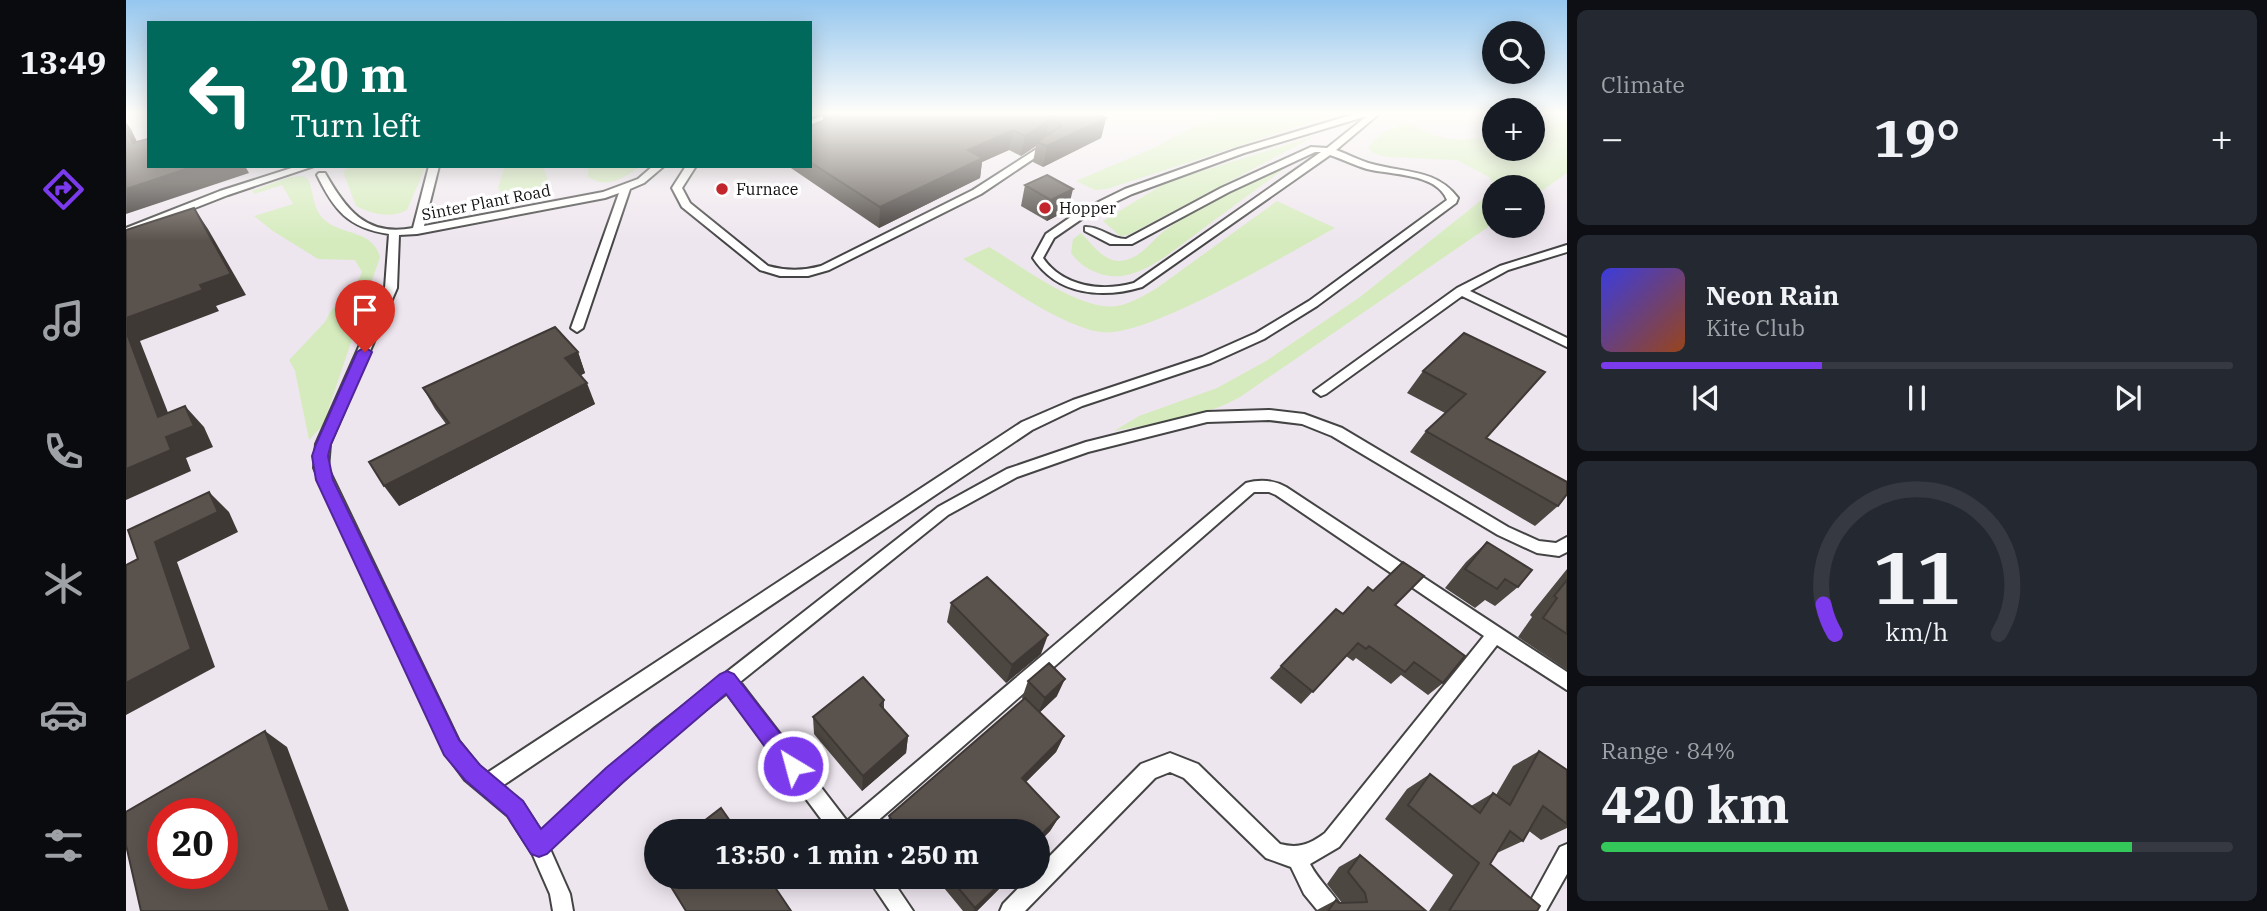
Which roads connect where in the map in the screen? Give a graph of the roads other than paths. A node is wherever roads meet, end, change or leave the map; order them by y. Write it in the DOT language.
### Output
graph roads {
  1 [pos="1032,156"];
  2 [pos="1228,156"];
  3 [pos="1296,156"];
  4 [pos="1323,156"];
  5 [pos="1341,156"];
  6 [pos="433,168"];
  7 [pos="657,168"];
  8 [pos="689,168"];
  9 [pos="317,169"];
  10 [pos="625,189"];
  11 [pos="1089,229"];
  12 [pos="417,231"];
  13 [pos="126,232"];
  14 [pos="394,232"];
  15 [pos="1567,248"];
  16 [pos="1461,291"];
  17 [pos="577,328"];
  18 [pos="1567,343"];
  19 [pos="1321,391"];
  20 [pos="1567,543"];
  21 [pos="1495,634"];
  22 [pos="727,680"];
  23 [pos="1567,682"];
  24 [pos="488,784"];
  25 [pos="833,819"];
  26 [pos="865,819"];
  27 [pos="539,846"];
  28 [pos="1567,854"];
  29 [pos="1298,858"];
  30 [pos="886,889"];
  31 [pos="563,911"];
  32 [pos="903,911"];
  33 [pos="1010,911"];
  34 [pos="1333,911"];
  35 [pos="1535,911"];
  1 -- 8 [label="lane"];
  2 -- 4 [label="lane"];
  3 -- 11 [label="lane"];
  5 -- 24 [label="lane"];
  6 -- 12 [label="lane"];
  7 -- 10 [label="lane, Sinter Plant Road"];
  9 -- 13 [label="lane"];
  9 -- 14 [label="lane, Sinter Plant Road"];
  10 -- 12 [label="lane, Sinter Plant Road"];
  10 -- 17 [label="lane"];
  12 -- 14 [label="lane, Sinter Plant Road"];
  14 -- 24 [label="lane"];
  15 -- 16 [label="lane"];
  16 -- 18 [label="lane"];
  16 -- 19 [label="lane"];
  20 -- 22 [label="lane"];
  21 -- 23 [label="lane"];
  21 -- 26 [label="lane"];
  21 -- 29 [label="lane"];
  22 -- 25 [label="lane"];
  22 -- 27 [label="lane"];
  24 -- 27 [label="lane"];
  27 -- 31 [label="lane"];
  28 -- 35 [label="lane"];
  29 -- 33 [label="lane"];
  29 -- 34 [label="lane"];
  30 -- 32 [label="lane"];
}
